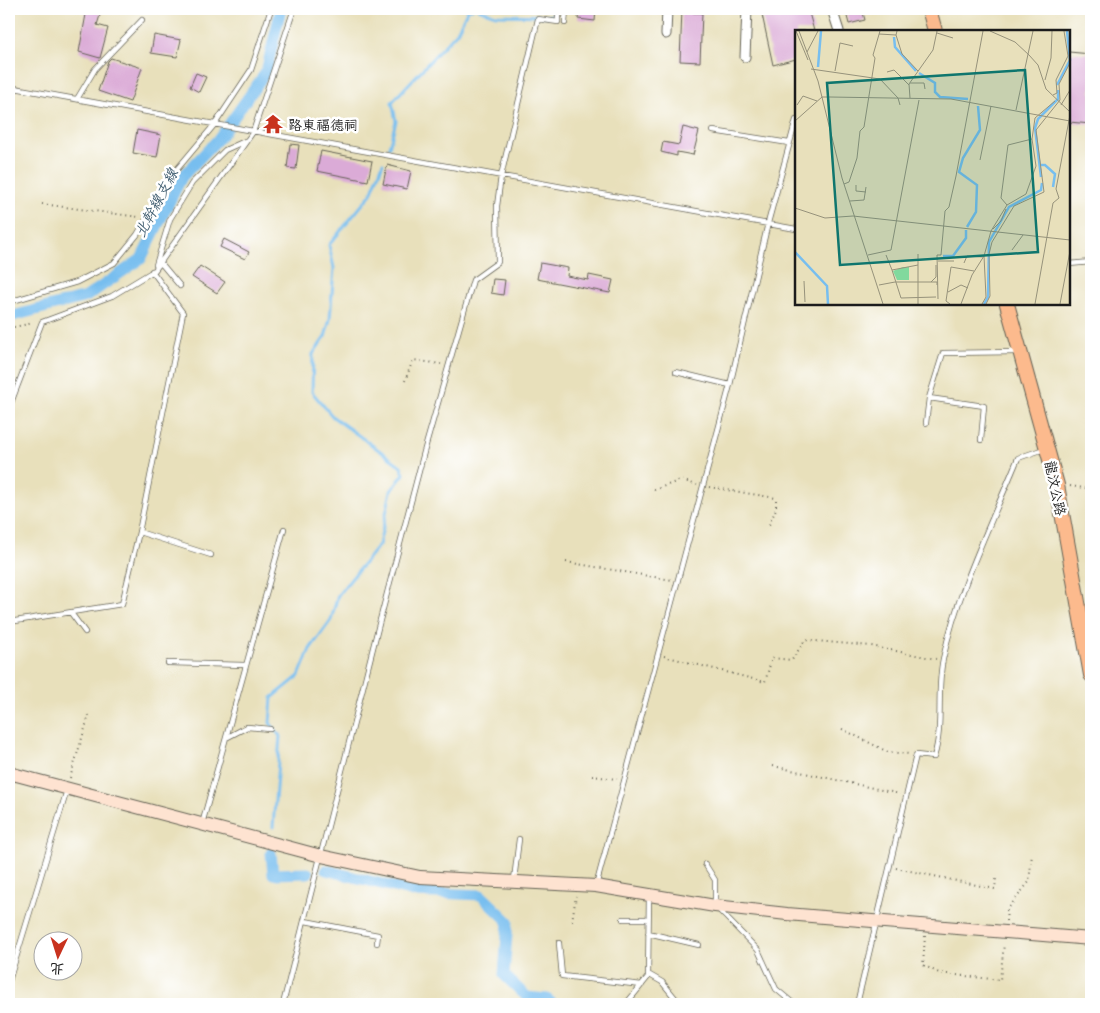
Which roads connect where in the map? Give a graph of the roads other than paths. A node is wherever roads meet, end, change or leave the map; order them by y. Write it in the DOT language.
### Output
graph roads {
  1 [pos="271,9"];
  2 [pos="294,9"];
  3 [pos="558,9"];
  4 [pos="566,9"];
  5 [pos="667,9"];
  6 [pos="747,9"];
  7 [pos="832,9"];
  8 [pos="929,9"];
  9 [pos="142,20"];
  10 [pos="565,23"];
  11 [pos="840,30"];
  12 [pos="935,30"];
  13 [pos="666,34"];
  14 [pos="745,57"];
  15 [pos="9,86"];
  16 [pos="77,99"];
  17 [pos="795,123"];
  18 [pos="215,124"];
  19 [pos="713,130"];
  20 [pos="253,132"];
  21 [pos="246,141"];
  22 [pos="789,143"];
  23 [pos="501,176"];
  24 [pos="768,223"];
  25 [pos="795,229"];
  26 [pos="160,262"];
  27 [pos="1091,262"];
  28 [pos="1070,264"];
  29 [pos="153,270"];
  30 [pos="180,286"];
  31 [pos="9,302"];
  32 [pos="1007,305"];
  33 [pos="1021,352"];
  34 [pos="676,372"];
  35 [pos="730,385"];
  36 [pos="930,398"];
  37 [pos="9,408"];
  38 [pos="926,423"];
  39 [pos="981,440"];
  40 [pos="1047,447"];
  41 [pos="284,529"];
  42 [pos="139,532"];
  43 [pos="211,555"];
  44 [pos="70,613"];
  45 [pos="9,622"];
  46 [pos="85,632"];
  47 [pos="168,663"];
  48 [pos="245,664"];
  49 [pos="1091,675"];
  50 [pos="270,729"];
  51 [pos="226,738"];
  52 [pos="9,773"];
  53 [pos="66,790"];
  54 [pos="201,825"];
  55 [pos="519,839"];
  56 [pos="321,856"];
  57 [pos="705,864"];
  58 [pos="514,883"];
  59 [pos="596,886"];
  60 [pos="649,894"];
  61 [pos="715,906"];
  62 [pos="622,919"];
  63 [pos="648,919"];
  64 [pos="305,921"];
  65 [pos="876,921"];
  66 [pos="648,933"];
  67 [pos="1091,939"];
  68 [pos="377,943"];
  69 [pos="559,943"];
  70 [pos="699,945"];
  71 [pos="648,974"];
  72 [pos="9,981"];
  73 [pos="642,985"];
  74 [pos="283,1004"];
  75 [pos="626,1004"];
  76 [pos="680,1004"];
  77 [pos="794,1004"];
  78 [pos="857,1004"];
  1 -- 18 [label="lane"];
  2 -- 20 [label="lane"];
  3 -- 23 [label="lane"];
  4 -- 10 [label="lane"];
  5 -- 13 [label="street"];
  6 -- 14 [label="street"];
  7 -- 11 [label="street"];
  8 -- 12 [label="main road"];
  9 -- 16 [label="lane"];
  15 -- 16 [label="lane"];
  16 -- 18 [label="lane"];
  17 -- 22 [label="lane"];
  18 -- 20 [label="lane"];
  18 -- 31 [label="lane"];
  19 -- 22 [label="lane"];
  20 -- 21 [label="lane"];
  20 -- 23 [label="lane"];
  21 -- 26 [label="lane"];
  21 -- 29 [label="lane"];
  22 -- 24 [label="lane"];
  23 -- 24 [label="lane"];
  23 -- 56 [label="lane"];
  24 -- 25 [label="lane"];
  24 -- 35 [label="lane"];
  26 -- 29 [label="lane"];
  26 -- 30 [label="lane"];
  27 -- 28 [label="lane"];
  29 -- 37 [label="lane"];
  29 -- 42 [label="lane"];
  32 -- 33 [label="main road, 龍汶公路"];
  33 -- 36 [label="lane"];
  33 -- 40 [label="main road, 龍汶公路"];
  34 -- 35 [label="lane"];
  35 -- 59 [label="lane"];
  36 -- 38 [label="lane"];
  36 -- 39 [label="lane"];
  40 -- 49 [label="main road, 龍汶公路"];
  40 -- 65 [label="lane"];
  41 -- 48 [label="lane"];
  42 -- 43 [label="lane"];
  42 -- 44 [label="lane"];
  44 -- 45 [label="lane"];
  44 -- 46 [label="lane"];
  47 -- 48 [label="lane"];
  48 -- 51 [label="lane"];
  50 -- 51 [label="lane"];
  51 -- 54 [label="lane"];
  52 -- 53 [label="main road"];
  53 -- 54 [label="main road"];
  53 -- 72 [label="lane"];
  54 -- 56 [label="main road"];
  55 -- 58 [label="lane"];
  56 -- 58 [label="main road"];
  56 -- 64 [label="lane"];
  57 -- 61 [label="lane"];
  58 -- 59 [label="main road"];
  59 -- 60 [label="main road"];
  60 -- 61 [label="main road"];
  60 -- 63 [label="lane"];
  61 -- 65 [label="main road"];
  61 -- 77 [label="lane"];
  62 -- 63 [label="lane"];
  63 -- 66 [label="lane"];
  64 -- 68 [label="lane"];
  64 -- 74 [label="lane"];
  65 -- 67 [label="main road"];
  65 -- 78 [label="lane"];
  66 -- 70 [label="lane"];
  66 -- 71 [label="lane"];
  69 -- 73 [label="lane"];
  71 -- 73 [label="lane"];
  71 -- 76 [label="lane"];
  73 -- 75 [label="lane"];
}
